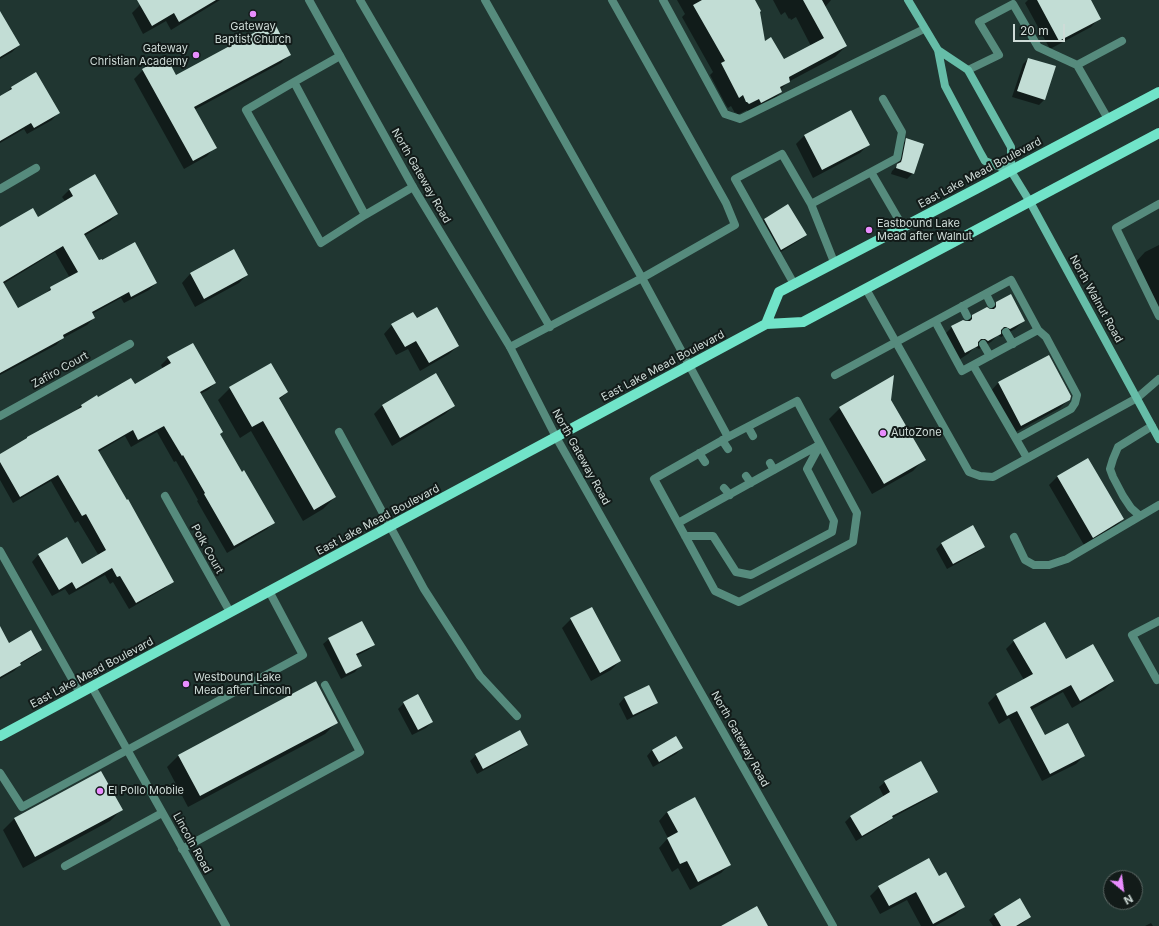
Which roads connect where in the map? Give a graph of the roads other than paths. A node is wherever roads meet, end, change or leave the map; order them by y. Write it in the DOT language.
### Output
graph roads {
  1 [pos="309,0"];
  2 [pos="360,0"];
  3 [pos="485,0"];
  4 [pos="612,0"];
  5 [pos="663,0"];
  6 [pos="908,0"];
  7 [pos="924,29"];
  8 [pos="1122,41"];
  9 [pos="938,50"];
  10 [pos="340,56"];
  11 [pos="1077,65"];
  12 [pos="968,70"];
  13 [pos="294,82"];
  14 [pos="1159,92"];
  15 [pos="882,99"];
  16 [pos="1108,119"];
  17 [pos="1159,133"];
  18 [pos="36,168"];
  19 [pos="1011,171"];
  20 [pos="871,172"];
  21 [pos="414,187"];
  22 [pos="0,189"];
  23 [pos="1030,202"];
  24 [pos="811,204"];
  25 [pos="1159,204"];
  26 [pos="365,215"];
  27 [pos="903,227"];
  28 [pos="834,262"];
  29 [pos="642,278"];
  30 [pos="794,284"];
  31 [pos="866,289"];
  32 [pos="986,294"];
  33 [pos="991,304"];
  34 [pos="962,306"];
  35 [pos="967,316"];
  36 [pos="1159,316"];
  37 [pos="935,321"];
  38 [pos="766,324"];
  39 [pos="550,327"];
  40 [pos="1038,330"];
  41 [pos="1006,332"];
  42 [pos="896,342"];
  43 [pos="130,344"];
  44 [pos="983,344"];
  45 [pos="1013,344"];
  46 [pos="510,347"];
  47 [pos="990,356"];
  48 [pos="973,365"];
  49 [pos="690,366"];
  50 [pos="835,375"];
  51 [pos="1159,379"];
  52 [pos="1137,398"];
  53 [pos="0,416"];
  54 [pos="1152,426"];
  55 [pos="748,427"];
  56 [pos="339,432"];
  57 [pos="753,436"];
  58 [pos="556,437"];
  59 [pos="725,438"];
  60 [pos="1016,439"];
  61 [pos="1159,439"];
  62 [pos="820,445"];
  63 [pos="728,450"];
  64 [pos="699,453"];
  65 [pos="1027,458"];
  66 [pos="705,462"];
  67 [pos="724,488"];
  68 [pos="730,495"];
  69 [pos="165,496"];
  70 [pos="1159,505"];
  71 [pos="1140,516"];
  72 [pos="678,523"];
  73 [pos="390,527"];
  74 [pos="685,536"];
  75 [pos="1014,537"];
  76 [pos="0,551"];
  77 [pos="269,591"];
  78 [pos="230,612"];
  79 [pos="1159,621"];
  80 [pos="1157,680"];
  81 [pos="325,686"];
  82 [pos="92,687"];
  83 [pos="80,693"];
  84 [pos="517,716"];
  85 [pos="0,736"];
  86 [pos="127,750"];
  87 [pos="0,773"];
  88 [pos="162,812"];
  89 [pos="182,850"];
  90 [pos="65,866"];
  91 [pos="226,926"];
  92 [pos="833,926"];
  1 -- 10 [label="street, North Gateway Road"];
  2 -- 39 [label="street"];
  3 -- 29 [label="street"];
  4 -- 29 [label="street"];
  5 -- 7 [label="street"];
  6 -- 7 [label="street"];
  7 -- 9 [label="street"];
  8 -- 11 [label="street"];
  9 -- 12 [label="street"];
  9 -- 19 [label="street"];
  10 -- 13 [label="street"];
  10 -- 21 [label="street, North Gateway Road"];
  11 -- 12 [label="street"];
  11 -- 16 [label="street"];
  12 -- 19 [label="street"];
  13 -- 26 [label="street"];
  13 -- 26 [label="street"];
  14 -- 16 [label="main road, East Lake Mead Boulevard"];
  15 -- 20 [label="street"];
  16 -- 19 [label="main road, East Lake Mead Boulevard"];
  17 -- 23 [label="main road, East Lake Mead Boulevard"];
  18 -- 22 [label="street"];
  19 -- 23 [label="street, North Walnut Road"];
  19 -- 27 [label="main road, East Lake Mead Boulevard"];
  20 -- 24 [label="street"];
  20 -- 27 [label="street"];
  21 -- 26 [label="street"];
  21 -- 46 [label="street, North Gateway Road"];
  23 -- 31 [label="main road, East Lake Mead Boulevard"];
  23 -- 52 [label="street, North Walnut Road"];
  24 -- 28 [label="street"];
  24 -- 30 [label="street"];
  25 -- 36 [label="street"];
  27 -- 28 [label="main road, East Lake Mead Boulevard"];
  28 -- 30 [label="main road, East Lake Mead Boulevard"];
  29 -- 39 [label="street"];
  29 -- 49 [label="street"];
  30 -- 38 [label="main road, East Lake Mead Boulevard"];
  31 -- 38 [label="main road, East Lake Mead Boulevard"];
  31 -- 42 [label="street"];
  32 -- 33 [label="street"];
  32 -- 34 [label="street"];
  32 -- 40 [label="street"];
  34 -- 35 [label="street"];
  34 -- 37 [label="street"];
  37 -- 42 [label="street"];
  37 -- 48 [label="street"];
  38 -- 49 [label="main road, East Lake Mead Boulevard"];
  39 -- 46 [label="street"];
  40 -- 45 [label="street"];
  40 -- 60 [label="street"];
  41 -- 45 [label="street"];
  42 -- 50 [label="street"];
  42 -- 65 [label="street"];
  43 -- 53 [label="street, Zafiro Court"];
  44 -- 47 [label="street"];
  45 -- 47 [label="street"];
  46 -- 58 [label="street, North Gateway Road"];
  47 -- 48 [label="street"];
  48 -- 60 [label="street"];
  49 -- 58 [label="main road, East Lake Mead Boulevard"];
  49 -- 59 [label="street"];
  51 -- 52 [label="street"];
  52 -- 54 [label="street, North Walnut Road"];
  52 -- 65 [label="street"];
  54 -- 61 [label="street, North Walnut Road"];
  54 -- 71 [label="street"];
  55 -- 57 [label="street"];
  55 -- 59 [label="street"];
  55 -- 62 [label="street"];
  56 -- 73 [label="street"];
  58 -- 73 [label="main road, East Lake Mead Boulevard"];
  58 -- 92 [label="street, North Gateway Road"];
  59 -- 63 [label="street"];
  59 -- 64 [label="street"];
  60 -- 65 [label="street"];
  62 -- 68 [label="street"];
  62 -- 74 [label="street"];
  62 -- 74 [label="street"];
  64 -- 66 [label="street"];
  64 -- 72 [label="street"];
  67 -- 68 [label="street"];
  68 -- 72 [label="street"];
  69 -- 78 [label="street, Polk Court"];
  70 -- 71 [label="street"];
  71 -- 75 [label="street"];
  72 -- 74 [label="street"];
  73 -- 77 [label="main road, East Lake Mead Boulevard"];
  73 -- 84 [label="street"];
  76 -- 83 [label="street"];
  77 -- 78 [label="main road, East Lake Mead Boulevard"];
  77 -- 86 [label="street"];
  78 -- 82 [label="main road, East Lake Mead Boulevard"];
  79 -- 80 [label="street"];
  81 -- 89 [label="street"];
  82 -- 83 [label="main road, East Lake Mead Boulevard"];
  82 -- 86 [label="street, Lincoln Road"];
  83 -- 85 [label="main road, East Lake Mead Boulevard"];
  86 -- 87 [label="street"];
  86 -- 88 [label="street, Lincoln Road"];
  88 -- 89 [label="street, Lincoln Road"];
  88 -- 90 [label="street"];
  89 -- 91 [label="street, Lincoln Road"];
}
